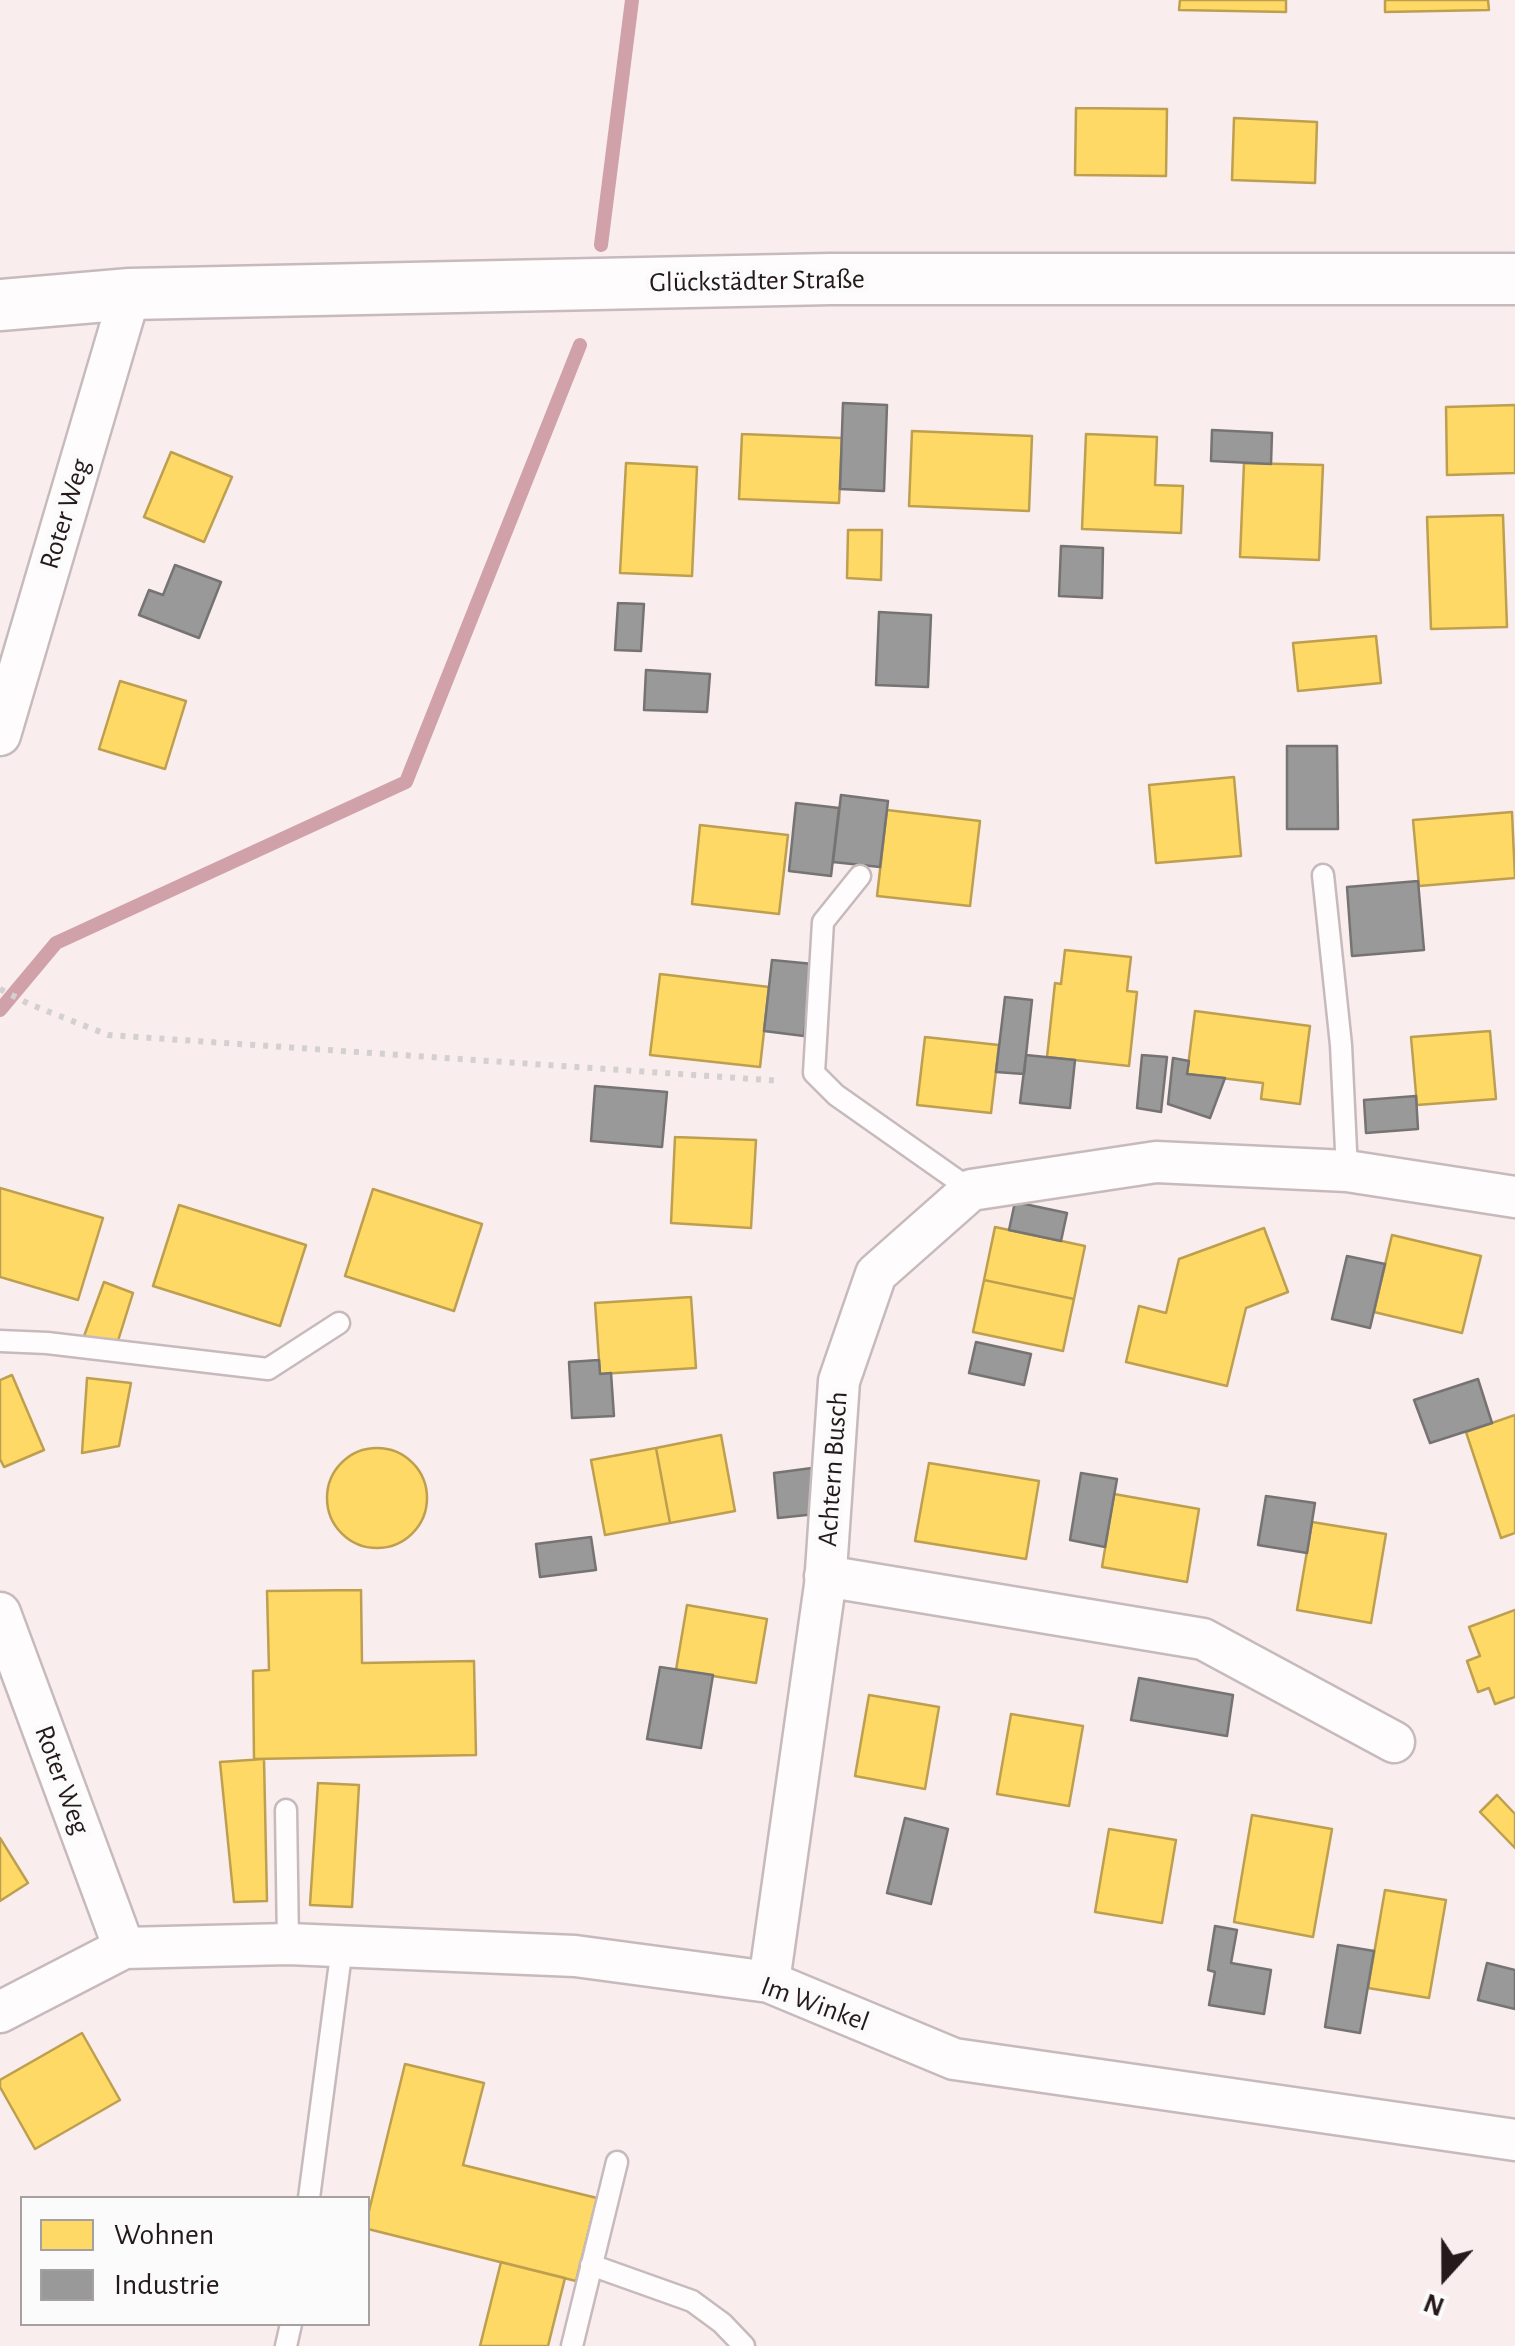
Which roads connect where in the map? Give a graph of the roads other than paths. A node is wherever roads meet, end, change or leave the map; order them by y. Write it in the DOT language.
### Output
graph roads {
  1 [pos="1515,279"];
  2 [pos="130,294"];
  3 [pos="0,304"];
  4 [pos="0,735"];
  5 [pos="1323,875"];
  6 [pos="860,876"];
  7 [pos="1346,1171"];
  8 [pos="971,1190"];
  9 [pos="1515,1197"];
  10 [pos="339,1323"];
  11 [pos="0,1341"];
  12 [pos="825,1576"];
  13 [pos="0,1613"];
  14 [pos="1394,1742"];
  15 [pos="286,1810"];
  16 [pos="288,1944"];
  17 [pos="342,1947"];
  18 [pos="124,1948"];
  19 [pos="769,1982"];
  20 [pos="0,2012"];
  21 [pos="1515,2140"];
  22 [pos="616,2162"];
  23 [pos="309,2196"];
  24 [pos="591,2265"];
  25 [pos="572,2346"];
  26 [pos="744,2346"];
  1 -- 2 [label="street, Glückstädter Straße"];
  2 -- 3 [label="street, Glückstädter Straße"];
  2 -- 4 [label="street, Roter Weg"];
  5 -- 7 [label="lane"];
  6 -- 8 [label="lane"];
  7 -- 8 [label="street"];
  7 -- 9 [label="street"];
  8 -- 12 [label="street, Achtern Busch"];
  10 -- 11 [label="lane"];
  12 -- 14 [label="street"];
  12 -- 19 [label="street, Achtern Busch"];
  13 -- 18 [label="street, Roter Weg"];
  15 -- 16 [label="lane"];
  16 -- 17 [label="street, Im Winkel"];
  16 -- 18 [label="street, Im Winkel"];
  17 -- 19 [label="street, Im Winkel"];
  17 -- 23 [label="lane"];
  18 -- 20 [label="street, Im Winkel"];
  19 -- 21 [label="street, Im Winkel"];
  22 -- 24 [label="lane"];
  24 -- 25 [label="lane"];
  24 -- 26 [label="lane"];
}
